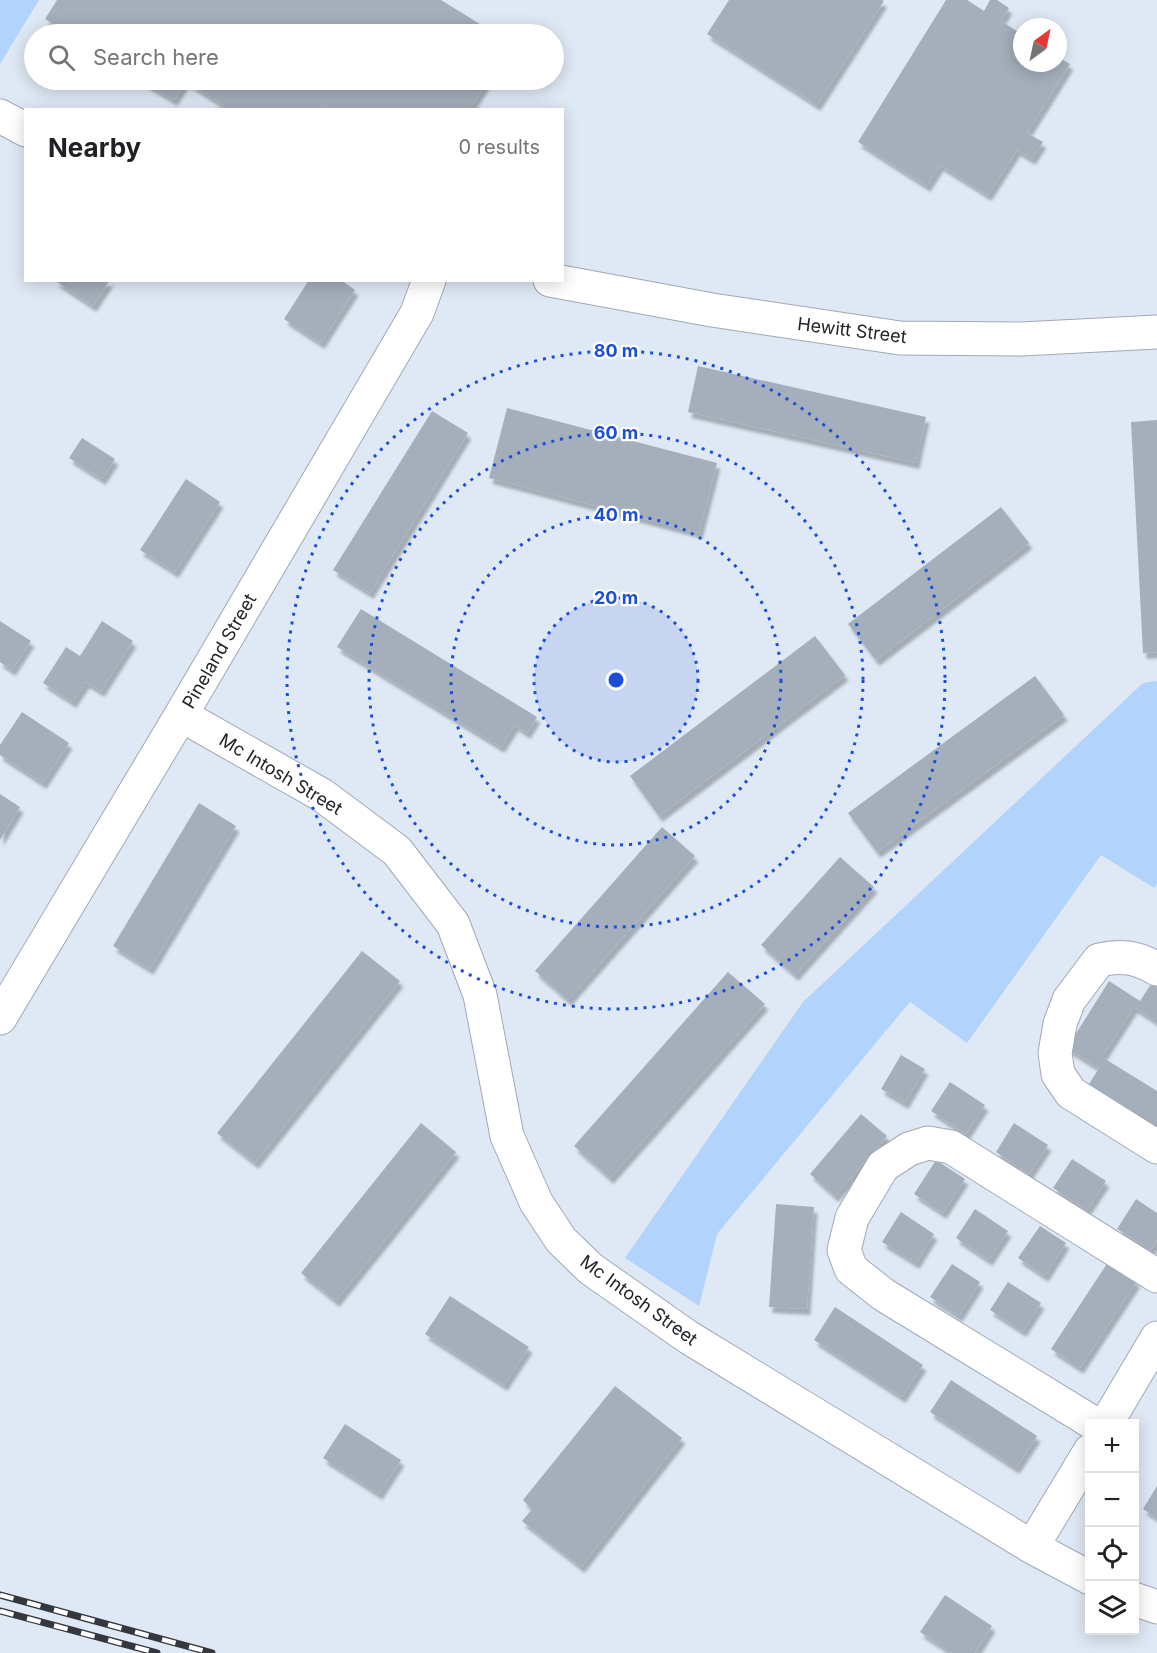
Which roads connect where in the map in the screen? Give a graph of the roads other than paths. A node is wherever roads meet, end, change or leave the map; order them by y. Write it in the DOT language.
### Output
graph roads {
  1 [pos="0,116"];
  2 [pos="24,128"];
  3 [pos="428,282"];
  4 [pos="561,282"];
  5 [pos="1157,332"];
  6 [pos="181,715"];
  7 [pos="1157,969"];
  8 [pos="0,1018"];
  9 [pos="1157,1147"];
  10 [pos="1157,1276"];
  11 [pos="1157,1338"];
  12 [pos="1087,1419"];
  13 [pos="1109,1419"];
  14 [pos="1085,1458"];
  15 [pos="1032,1547"];
  16 [pos="1085,1576"];
  17 [pos="1139,1601"];
  18 [pos="1157,1607"];
  1 -- 2 [label="street"];
  3 -- 6 [label="street, Pineland Street"];
  4 -- 5 [label="street, Hewitt Street"];
  6 -- 8 [label="street, Pineland Street"];
  6 -- 15 [label="street, Mc Intosh Street"];
  7 -- 9 [label="street"];
  10 -- 12 [label="street"];
  11 -- 13 [label="street"];
  14 -- 15 [label="street"];
  15 -- 16 [label="street, Mc Intosh Street"];
  17 -- 18 [label="street"];
}
